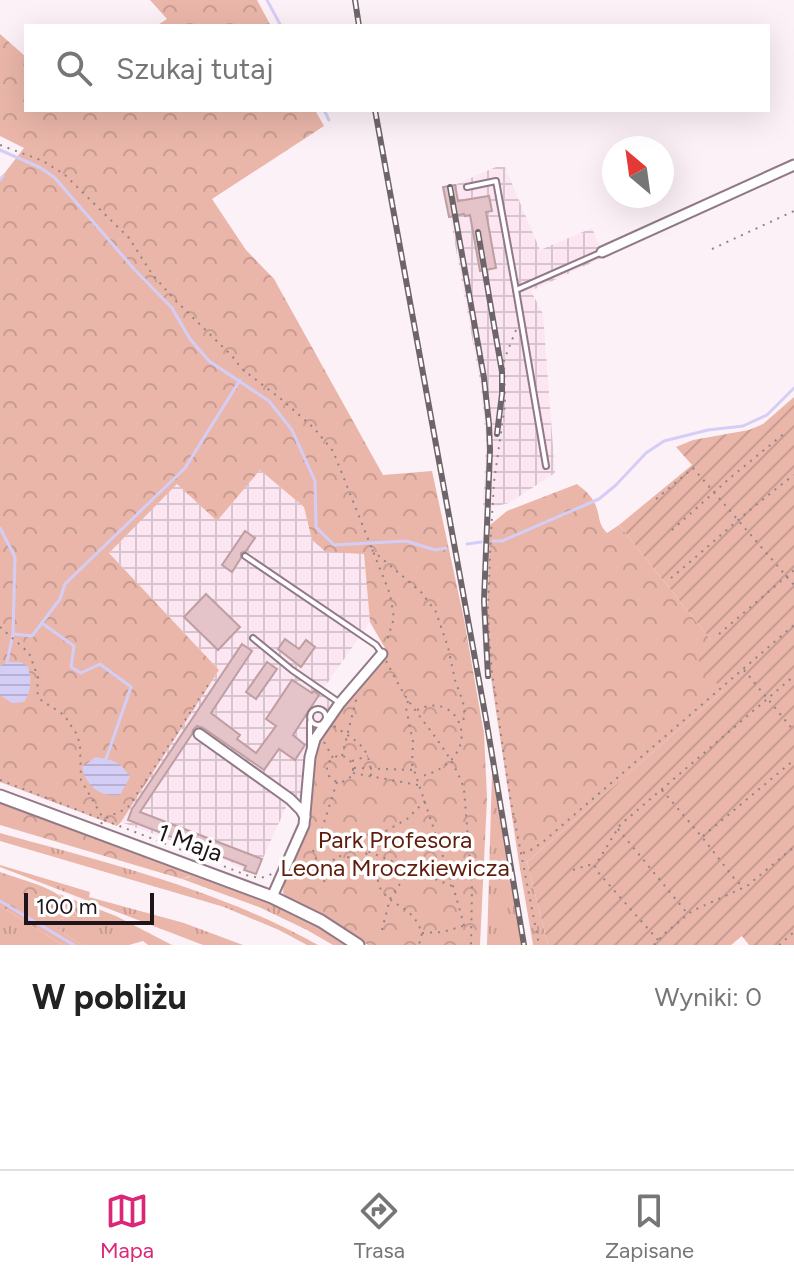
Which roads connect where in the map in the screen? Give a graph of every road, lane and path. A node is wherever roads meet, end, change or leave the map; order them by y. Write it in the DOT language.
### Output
graph roads {
  1 [pos="0,145"];
  2 [pos="794,165"];
  3 [pos="467,187"];
  4 [pos="794,211"];
  5 [pos="712,249"];
  6 [pos="602,252"];
  7 [pos="516,290"];
  8 [pos="520,317"];
  9 [pos="786,432"];
  10 [pos="546,466"];
  11 [pos="794,475"];
  12 [pos="715,493"];
  13 [pos="656,499"];
  14 [pos="739,521"];
  15 [pos="672,530"];
  16 [pos="371,550"];
  17 [pos="245,556"];
  18 [pos="794,570"];
  19 [pos="787,576"];
  20 [pos="671,578"];
  21 [pos="794,585"];
  22 [pos="794,625"];
  23 [pos="0,627"];
  24 [pos="719,634"];
  25 [pos="253,638"];
  26 [pos="382,654"];
  27 [pos="743,669"];
  28 [pos="794,676"];
  29 [pos="210,682"];
  30 [pos="358,693"];
  31 [pos="767,699"];
  32 [pos="409,700"];
  33 [pos="340,703"];
  34 [pos="417,710"];
  35 [pos="310,720"];
  36 [pos="326,721"];
  37 [pos="461,724"];
  38 [pos="794,731"];
  39 [pos="318,732"];
  40 [pos="199,734"];
  41 [pos="346,734"];
  42 [pos="342,756"];
  43 [pos="368,756"];
  44 [pos="333,759"];
  45 [pos="794,760"];
  46 [pos="310,761"];
  47 [pos="350,762"];
  48 [pos="451,762"];
  49 [pos="353,768"];
  50 [pos="371,768"];
  51 [pos="414,770"];
  52 [pos="352,773"];
  53 [pos="371,776"];
  54 [pos="417,778"];
  55 [pos="0,780"];
  56 [pos="337,782"];
  57 [pos="420,786"];
  58 [pos="662,790"];
  59 [pos="0,796"];
  60 [pos="425,801"];
  61 [pos="305,817"];
  62 [pos="104,819"];
  63 [pos="618,829"];
  64 [pos="96,832"];
  65 [pos="702,837"];
  66 [pos="794,847"];
  67 [pos="313,850"];
  68 [pos="367,851"];
  69 [pos="522,853"];
  70 [pos="363,863"];
  71 [pos="595,866"];
  72 [pos="410,869"];
  73 [pos="573,870"];
  74 [pos="282,874"];
  75 [pos="326,874"];
  76 [pos="324,882"];
  77 [pos="453,886"];
  78 [pos="747,886"];
  79 [pos="272,897"];
  80 [pos="390,899"];
  81 [pos="688,914"];
  82 [pos="464,925"];
  83 [pos="470,927"];
  84 [pos="382,930"];
  85 [pos="794,932"];
  86 [pos="422,933"];
  87 [pos="658,940"];
  88 [pos="358,945"];
  89 [pos="419,945"];
  90 [pos="471,945"];
  91 [pos="539,945"];
  92 [pos="654,945"];
  93 [pos="779,945"];
  1 -- 16 [label="path"];
  2 -- 6 [label="street"];
  3 -- 7 [label="lane"];
  4 -- 5 [label="path"];
  6 -- 7 [label="lane"];
  7 -- 8 [label="lane"];
  8 -- 10 [label="lane"];
  8 -- 69 [label="path"];
  9 -- 12 [label="path"];
  11 -- 14 [label="path"];
  12 -- 13 [label="path"];
  12 -- 14 [label="path"];
  12 -- 15 [label="path"];
  14 -- 19 [label="path"];
  14 -- 20 [label="path"];
  16 -- 26 [label="path"];
  16 -- 37 [label="path"];
  17 -- 26 [label="lane"];
  18 -- 19 [label="path"];
  19 -- 21 [label="path"];
  19 -- 24 [label="path"];
  22 -- 27 [label="path"];
  23 -- 62 [label="path"];
  25 -- 33 [label="lane"];
  26 -- 32 [label="path"];
  26 -- 33 [label="street"];
  27 -- 31 [label="path"];
  27 -- 69 [label="path"];
  28 -- 31 [label="path"];
  29 -- 62 [label="path"];
  30 -- 41 [label="path"];
  31 -- 38 [label="path"];
  31 -- 58 [label="path"];
  32 -- 34 [label="path"];
  32 -- 51 [label="path"];
  33 -- 36 [label="street"];
  34 -- 37 [label="path"];
  34 -- 48 [label="path"];
  35 -- 36 [label="lane"];
  35 -- 36 [label="lane"];
  35 -- 46 [label="lane"];
  36 -- 39 [label="street"];
  36 -- 41 [label="path"];
  37 -- 48 [label="path"];
  39 -- 44 [label="path"];
  39 -- 46 [label="street"];
  40 -- 61 [label="street"];
  41 -- 42 [label="path"];
  41 -- 43 [label="path"];
  42 -- 44 [label="path"];
  42 -- 49 [label="path"];
  43 -- 47 [label="path"];
  43 -- 50 [label="path"];
  44 -- 56 [label="path"];
  45 -- 65 [label="path"];
  46 -- 61 [label="street"];
  48 -- 54 [label="path"];
  48 -- 83 [label="path"];
  49 -- 50 [label="path"];
  49 -- 52 [label="path"];
  50 -- 51 [label="path"];
  50 -- 53 [label="path"];
  51 -- 54 [label="path"];
  52 -- 53 [label="path"];
  52 -- 56 [label="path"];
  53 -- 57 [label="path"];
  54 -- 57 [label="path"];
  55 -- 62 [label="path"];
  56 -- 68 [label="path"];
  57 -- 60 [label="path"];
  58 -- 63 [label="path"];
  58 -- 65 [label="path"];
  59 -- 64 [label="street, 1 Maja"];
  60 -- 68 [label="path"];
  60 -- 77 [label="path"];
  61 -- 74 [label="street"];
  62 -- 64 [label="path"];
  62 -- 74 [label="path"];
  63 -- 71 [label="path"];
  63 -- 81 [label="path"];
  64 -- 79 [label="street, 1 Maja"];
  65 -- 78 [label="path"];
  66 -- 78 [label="path"];
  67 -- 75 [label="path"];
  68 -- 70 [label="path"];
  68 -- 72 [label="path"];
  69 -- 91 [label="path"];
  70 -- 75 [label="path"];
  70 -- 80 [label="path"];
  71 -- 73 [label="path"];
  71 -- 87 [label="path"];
  72 -- 77 [label="path"];
  72 -- 80 [label="path"];
  74 -- 79 [label="street"];
  75 -- 76 [label="path"];
  77 -- 82 [label="path"];
  78 -- 81 [label="path"];
  79 -- 88 [label="street, 1 Maja"];
  80 -- 84 [label="path"];
  80 -- 86 [label="path"];
  81 -- 87 [label="path"];
  82 -- 83 [label="path"];
  82 -- 86 [label="path"];
  83 -- 90 [label="path"];
  85 -- 93 [label="path"];
  86 -- 89 [label="path"];
  87 -- 92 [label="path"];
}
